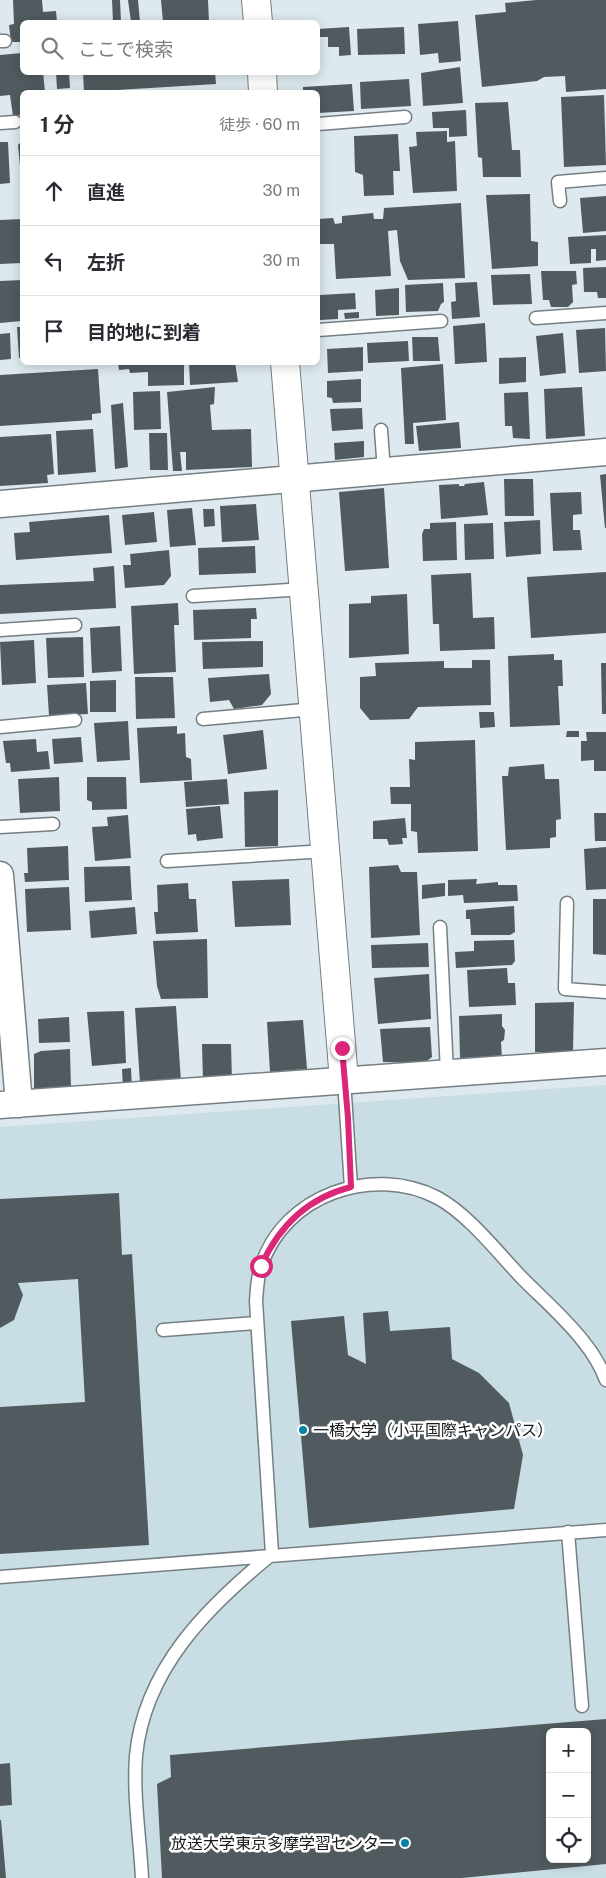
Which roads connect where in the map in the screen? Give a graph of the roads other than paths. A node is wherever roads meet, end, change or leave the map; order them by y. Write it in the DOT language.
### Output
graph roads {
  1 [pos="256,0"];
  2 [pos="258,20"];
  3 [pos="262,75"];
  4 [pos="263,90"];
  5 [pos="405,117"];
  6 [pos="16,122"];
  7 [pos="0,123"];
  8 [pos="320,124"];
  9 [pos="606,178"];
  10 [pos="560,202"];
  11 [pos="606,313"];
  12 [pos="536,318"];
  13 [pos="441,321"];
  14 [pos="320,330"];
  15 [pos="286,365"];
  16 [pos="381,430"];
  17 [pos="606,452"];
  18 [pos="384,471"];
  19 [pos="294,479"];
  20 [pos="0,504"];
  21 [pos="304,589"];
  22 [pos="194,596"];
  23 [pos="75,625"];
  24 [pos="0,630"];
  25 [pos="314,709"];
  26 [pos="203,719"];
  27 [pos="75,720"];
  28 [pos="0,727"];
  29 [pos="53,824"];
  30 [pos="0,827"];
  31 [pos="326,852"];
  32 [pos="167,861"];
  33 [pos="0,875"];
  34 [pos="567,903"];
  35 [pos="440,927"];
  36 [pos="606,992"];
  37 [pos="606,1062"];
  38 [pos="447,1072"];
  39 [pos="344,1080"];
  40 [pos="9,1105"];
  41 [pos="351,1187"];
  42 [pos="256,1323"];
  43 [pos="163,1330"];
  44 [pos="606,1380"];
  45 [pos="606,1530"];
  46 [pos="568,1532"];
  47 [pos="272,1554"];
  48 [pos="0,1577"];
  49 [pos="582,1706"];
  50 [pos="142,1878"];
  1 -- 2 [label="street"];
  3 -- 4 [label="street"];
  5 -- 8 [label="lane"];
  6 -- 7 [label="lane"];
  9 -- 10 [label="lane"];
  11 -- 12 [label="lane"];
  13 -- 14 [label="lane"];
  15 -- 19 [label="street"];
  16 -- 18 [label="lane"];
  17 -- 18 [label="street"];
  18 -- 19 [label="street"];
  19 -- 20 [label="street"];
  19 -- 21 [label="street"];
  21 -- 22 [label="lane"];
  21 -- 25 [label="street"];
  23 -- 24 [label="lane"];
  25 -- 26 [label="lane"];
  25 -- 31 [label="street"];
  27 -- 28 [label="lane"];
  29 -- 30 [label="lane"];
  31 -- 32 [label="lane"];
  31 -- 39 [label="street"];
  33 -- 40 [label="street"];
  34 -- 36 [label="lane"];
  35 -- 38 [label="lane"];
  37 -- 38 [label="street"];
  38 -- 39 [label="street"];
  39 -- 40 [label="street"];
  39 -- 41 [label="lane"];
  41 -- 42 [label="lane"];
  41 -- 44 [label="lane"];
  42 -- 43 [label="lane"];
  42 -- 47 [label="lane"];
  45 -- 46 [label="lane"];
  46 -- 47 [label="lane"];
  46 -- 49 [label="lane"];
  47 -- 48 [label="lane"];
  47 -- 50 [label="lane"];
}
